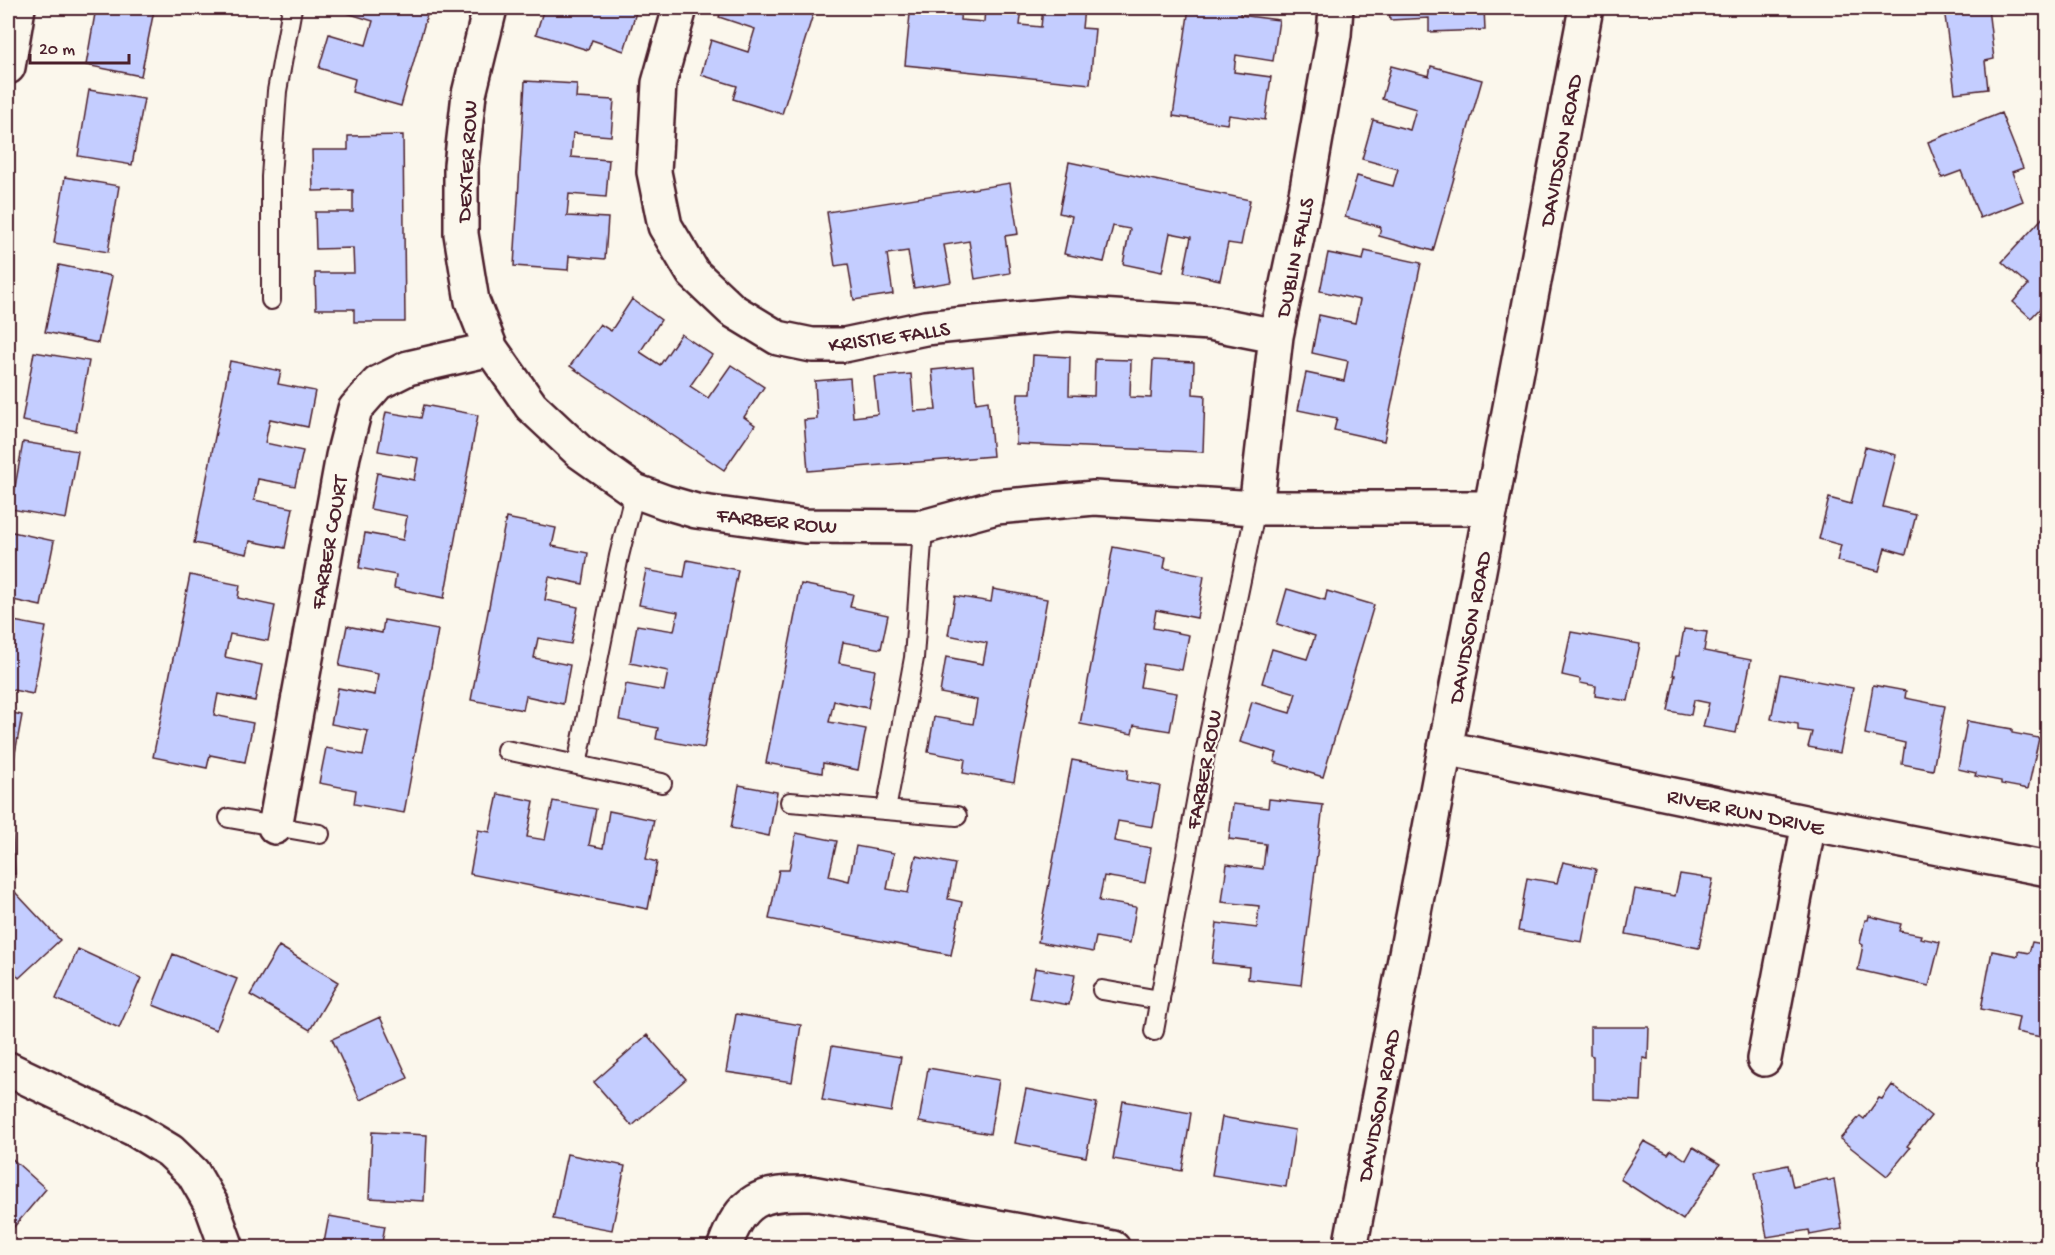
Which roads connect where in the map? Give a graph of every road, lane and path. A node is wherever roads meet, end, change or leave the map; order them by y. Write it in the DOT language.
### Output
graph roads {
  1 [pos="18,8"];
  2 [pos="292,8"];
  3 [pos="490,8"];
  4 [pos="680,8"];
  5 [pos="1336,8"];
  6 [pos="1586,8"];
  7 [pos="8,68"];
  8 [pos="271,300"];
  9 [pos="1276,336"];
  10 [pos="490,349"];
  11 [pos="635,490"];
  12 [pos="1256,508"];
  13 [pos="1491,508"];
  14 [pos="922,527"];
  15 [pos="1445,748"];
  16 [pos="506,750"];
  17 [pos="577,765"];
  18 [pos="662,783"];
  19 [pos="790,802"];
  20 [pos="886,810"];
  21 [pos="957,816"];
  22 [pos="229,818"];
  23 [pos="1809,824"];
  24 [pos="275,827"];
  25 [pos="320,834"];
  26 [pos="2048,869"];
  27 [pos="1102,990"];
  28 [pos="1160,1000"];
  29 [pos="1154,1032"];
  30 [pos="1764,1059"];
  31 [pos="8,1069"];
  32 [pos="227,1248"];
  33 [pos="724,1248"];
  34 [pos="1113,1248"];
  35 [pos="1350,1248"];
  1 -- 7 [label="street"];
  2 -- 8 [label="lane"];
  3 -- 10 [label="street, DEXTER ROW"];
  4 -- 9 [label="street, KRISTIE FALLS"];
  5 -- 9 [label="street, DUBLIN FALLS"];
  6 -- 13 [label="street, DAVIDSON ROAD"];
  9 -- 12 [label="street, DUBLIN FALLS"];
  10 -- 11 [label="street, FARBER ROW"];
  10 -- 24 [label="street, FARBER COURT"];
  11 -- 14 [label="street, FARBER ROW"];
  11 -- 17 [label="lane"];
  12 -- 13 [label="street, FARBER ROW"];
  12 -- 14 [label="street, FARBER ROW"];
  12 -- 28 [label="lane, FARBER ROW"];
  13 -- 15 [label="street, DAVIDSON ROAD"];
  14 -- 20 [label="lane"];
  15 -- 23 [label="street, RIVER RUN DRIVE"];
  15 -- 35 [label="street, DAVIDSON ROAD"];
  16 -- 17 [label="lane"];
  17 -- 18 [label="lane"];
  19 -- 20 [label="lane"];
  20 -- 21 [label="lane"];
  22 -- 24 [label="lane"];
  23 -- 26 [label="street, RIVER RUN DRIVE"];
  23 -- 30 [label="street"];
  24 -- 25 [label="lane"];
  27 -- 28 [label="lane"];
  28 -- 29 [label="lane, FARBER ROW"];
  31 -- 32 [label="street"];
  33 -- 34 [label="street"];
}
